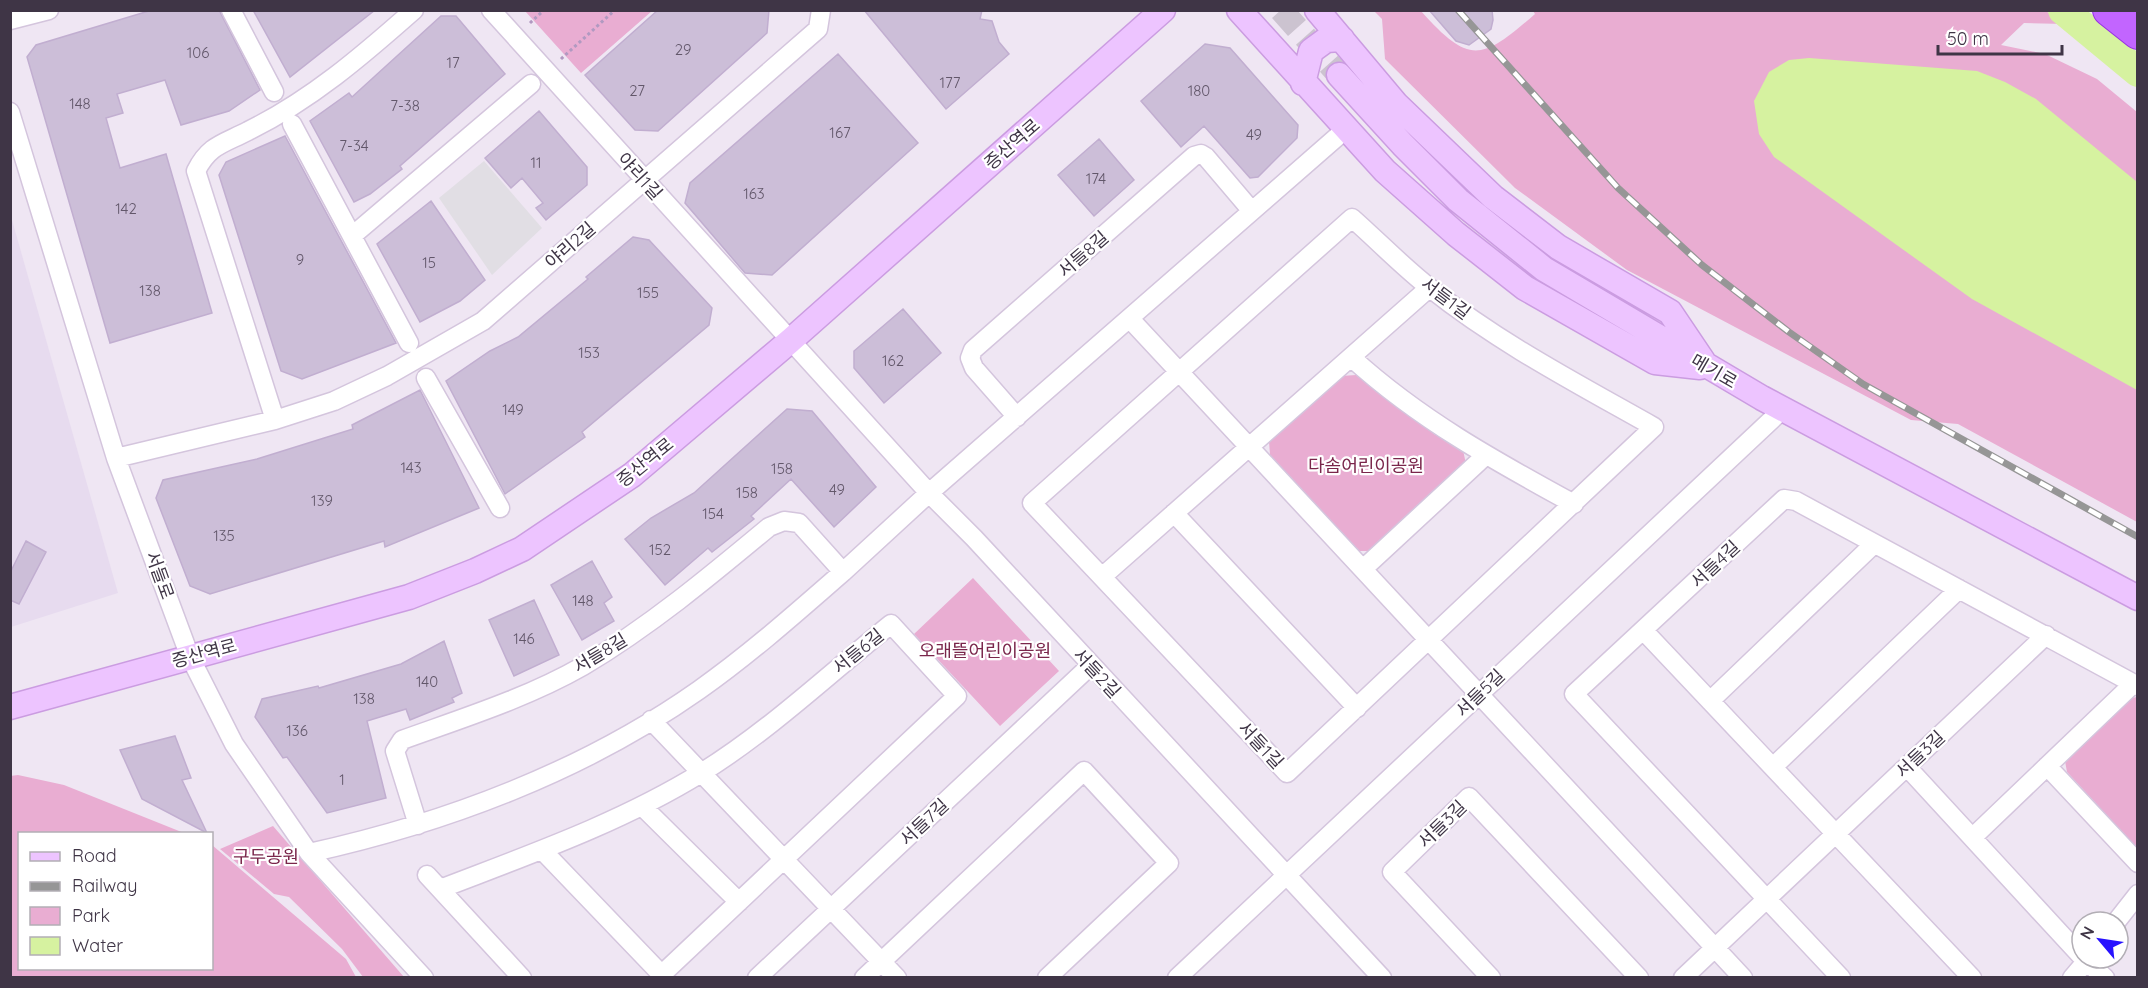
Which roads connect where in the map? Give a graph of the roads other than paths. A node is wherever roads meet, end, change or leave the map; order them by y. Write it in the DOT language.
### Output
graph roads {
  1 [pos="49,10"];
  2 [pos="231,10"];
  3 [pos="414,10"];
  4 [pos="491,10"];
  5 [pos="821,10"];
  6 [pos="1163,10"];
  7 [pos="1239,10"];
  8 [pos="1317,10"];
  9 [pos="2109,10"];
  10 [pos="2132,10"];
  11 [pos="2138,15"];
  12 [pos="10,20"];
  13 [pos="2138,33"];
  14 [pos="1342,39"];
  15 [pos="1339,75"];
  16 [pos="1303,83"];
  17 [pos="531,84"];
  18 [pos="274,92"];
  19 [pos="10,112"];
  20 [pos="292,124"];
  21 [pos="1346,129"];
  22 [pos="645,181"];
  23 [pos="1251,210"];
  24 [pos="352,236"];
  25 [pos="1430,288"];
  26 [pos="1130,319"];
  27 [pos="790,341"];
  28 [pos="409,343"];
  29 [pos="1352,358"];
  30 [pos="1708,368"];
  31 [pos="1177,372"];
  32 [pos="426,378"];
  33 [pos="1783,409"];
  34 [pos="1017,417"];
  35 [pos="275,420"];
  36 [pos="1249,448"];
  37 [pos="1485,456"];
  38 [pos="117,458"];
  39 [pos="929,493"];
  40 [pos="1574,504"];
  41 [pos="500,508"];
  42 [pos="1174,513"];
  43 [pos="1874,544"];
  44 [pos="1363,569"];
  45 [pos="843,572"];
  46 [pos="1103,576"];
  47 [pos="1959,589"];
  48 [pos="2138,598"];
  49 [pos="1643,630"];
  50 [pos="2046,635"];
  51 [pos="1430,640"];
  52 [pos="190,657"];
  53 [pos="1090,666"];
  54 [pos="2135,685"];
  55 [pos="1478,694"];
  56 [pos="1710,701"];
  57 [pos="10,707"];
  58 [pos="1357,708"];
  59 [pos="651,720"];
  60 [pos="1907,766"];
  61 [pos="2047,766"];
  62 [pos="1773,768"];
  63 [pos="702,773"];
  64 [pos="642,806"];
  65 [pos="418,825"];
  66 [pos="1836,834"];
  67 [pos="1972,837"];
  68 [pos="542,850"];
  69 [pos="309,853"];
  70 [pos="785,860"];
  71 [pos="2138,863"];
  72 [pos="427,875"];
  73 [pos="1286,876"];
  74 [pos="440,889"];
  75 [pos="2138,894"];
  76 [pos="1768,900"];
  77 [pos="739,902"];
  78 [pos="831,908"];
  79 [pos="2125,910"];
  80 [pos="2070,943"];
  81 [pos="1715,947"];
  82 [pos="881,961"];
  83 [pos="659,976"];
  84 [pos="424,978"];
  85 [pos="522,978"];
  86 [pos="757,978"];
  87 [pos="864,978"];
  88 [pos="897,978"];
  89 [pos="1047,978"];
  90 [pos="1178,978"];
  91 [pos="1382,978"];
  92 [pos="1491,978"];
  93 [pos="1639,978"];
  94 [pos="1683,978"];
  95 [pos="1743,978"];
  96 [pos="1840,978"];
  97 [pos="1972,978"];
  1 -- 12 [label="street"];
  2 -- 18 [label="street"];
  3 -- 35 [label="street"];
  4 -- 22 [label="street, 야리1길"];
  5 -- 22 [label="street, 야리2길"];
  6 -- 27 [label="street, 증산역로"];
  7 -- 16 [label="street"];
  8 -- 14 [label="street"];
  9 -- 13 [label="highway"];
  10 -- 11 [label="highway"];
  14 -- 16 [label="street"];
  14 -- 30 [label="street"];
  15 -- 30 [label="street, 메기로"];
  16 -- 21 [label="street"];
  17 -- 24 [label="street"];
  19 -- 38 [label="street, 서들로"];
  20 -- 24 [label="street"];
  21 -- 23 [label="street"];
  21 -- 30 [label="street"];
  22 -- 27 [label="street, 야리1길"];
  22 -- 35 [label="street, 야리2길"];
  23 -- 26 [label="street"];
  23 -- 34 [label="street, 서들8길"];
  24 -- 28 [label="street"];
  25 -- 29 [label="street"];
  25 -- 31 [label="street, 서들1길"];
  25 -- 40 [label="street, 서들1길"];
  26 -- 31 [label="street"];
  26 -- 34 [label="street"];
  27 -- 39 [label="street, 서들2길"];
  27 -- 52 [label="street, 증산역로"];
  29 -- 36 [label="street"];
  29 -- 37 [label="street"];
  30 -- 33 [label="street, 메기로"];
  31 -- 36 [label="street"];
  31 -- 46 [label="street, 서들1길"];
  32 -- 41 [label="street"];
  33 -- 48 [label="street, 메기로"];
  33 -- 55 [label="street, 서들5길"];
  34 -- 39 [label="street"];
  35 -- 38 [label="street, 야리2길"];
  36 -- 42 [label="street"];
  36 -- 44 [label="street"];
  37 -- 40 [label="street"];
  37 -- 44 [label="street"];
  38 -- 52 [label="street, 서들로"];
  39 -- 45 [label="street"];
  39 -- 53 [label="street, 서들2길"];
  40 -- 51 [label="street, 서들1길"];
  42 -- 46 [label="street"];
  42 -- 58 [label="street"];
  43 -- 47 [label="street, 서들4길"];
  43 -- 49 [label="street, 서들4길"];
  43 -- 56 [label="street"];
  44 -- 51 [label="street"];
  45 -- 59 [label="street"];
  45 -- 65 [label="street, 서들8길"];
  46 -- 58 [label="street, 서들1길"];
  47 -- 50 [label="street, 서들4길"];
  47 -- 62 [label="street"];
  49 -- 56 [label="street"];
  49 -- 76 [label="street"];
  50 -- 54 [label="street, 서들4길"];
  50 -- 60 [label="street, 서들3길"];
  51 -- 55 [label="street"];
  51 -- 58 [label="street, 서들1길"];
  52 -- 57 [label="street, 증산역로"];
  52 -- 69 [label="street, 서들로"];
  53 -- 73 [label="street, 서들2길"];
  53 -- 78 [label="street, 서들7길"];
  54 -- 61 [label="street, 서들4길"];
  55 -- 73 [label="street, 서들5길"];
  55 -- 81 [label="street"];
  56 -- 62 [label="street"];
  59 -- 63 [label="street"];
  59 -- 65 [label="street"];
  60 -- 66 [label="street, 서들3길"];
  60 -- 67 [label="street"];
  61 -- 67 [label="street, 서들4길"];
  61 -- 71 [label="street"];
  62 -- 66 [label="street"];
  63 -- 64 [label="street, 서들6길"];
  63 -- 70 [label="street"];
  63 -- 70 [label="street, 서들6길"];
  64 -- 68 [label="street, 서들6길"];
  64 -- 77 [label="street"];
  65 -- 69 [label="street"];
  66 -- 76 [label="street, 서들3길"];
  66 -- 97 [label="street"];
  67 -- 80 [label="street"];
  68 -- 74 [label="street, 서들6길"];
  68 -- 83 [label="street"];
  69 -- 84 [label="street, 서들로"];
  70 -- 77 [label="street, 서들6길"];
  70 -- 78 [label="street"];
  72 -- 74 [label="street"];
  73 -- 90 [label="street, 서들5길"];
  73 -- 91 [label="street, 서들2길"];
  74 -- 85 [label="street"];
  75 -- 79 [label="street"];
  76 -- 81 [label="street, 서들3길"];
  76 -- 96 [label="street"];
  77 -- 83 [label="street, 서들6길"];
  78 -- 82 [label="street"];
  78 -- 86 [label="street, 서들7길"];
  81 -- 94 [label="street, 서들3길"];
  81 -- 95 [label="street"];
  82 -- 87 [label="street"];
  82 -- 88 [label="street"];
  82 -- 89 [label="street"];
  92 -- 93 [label="street, 서들3길"];
}
